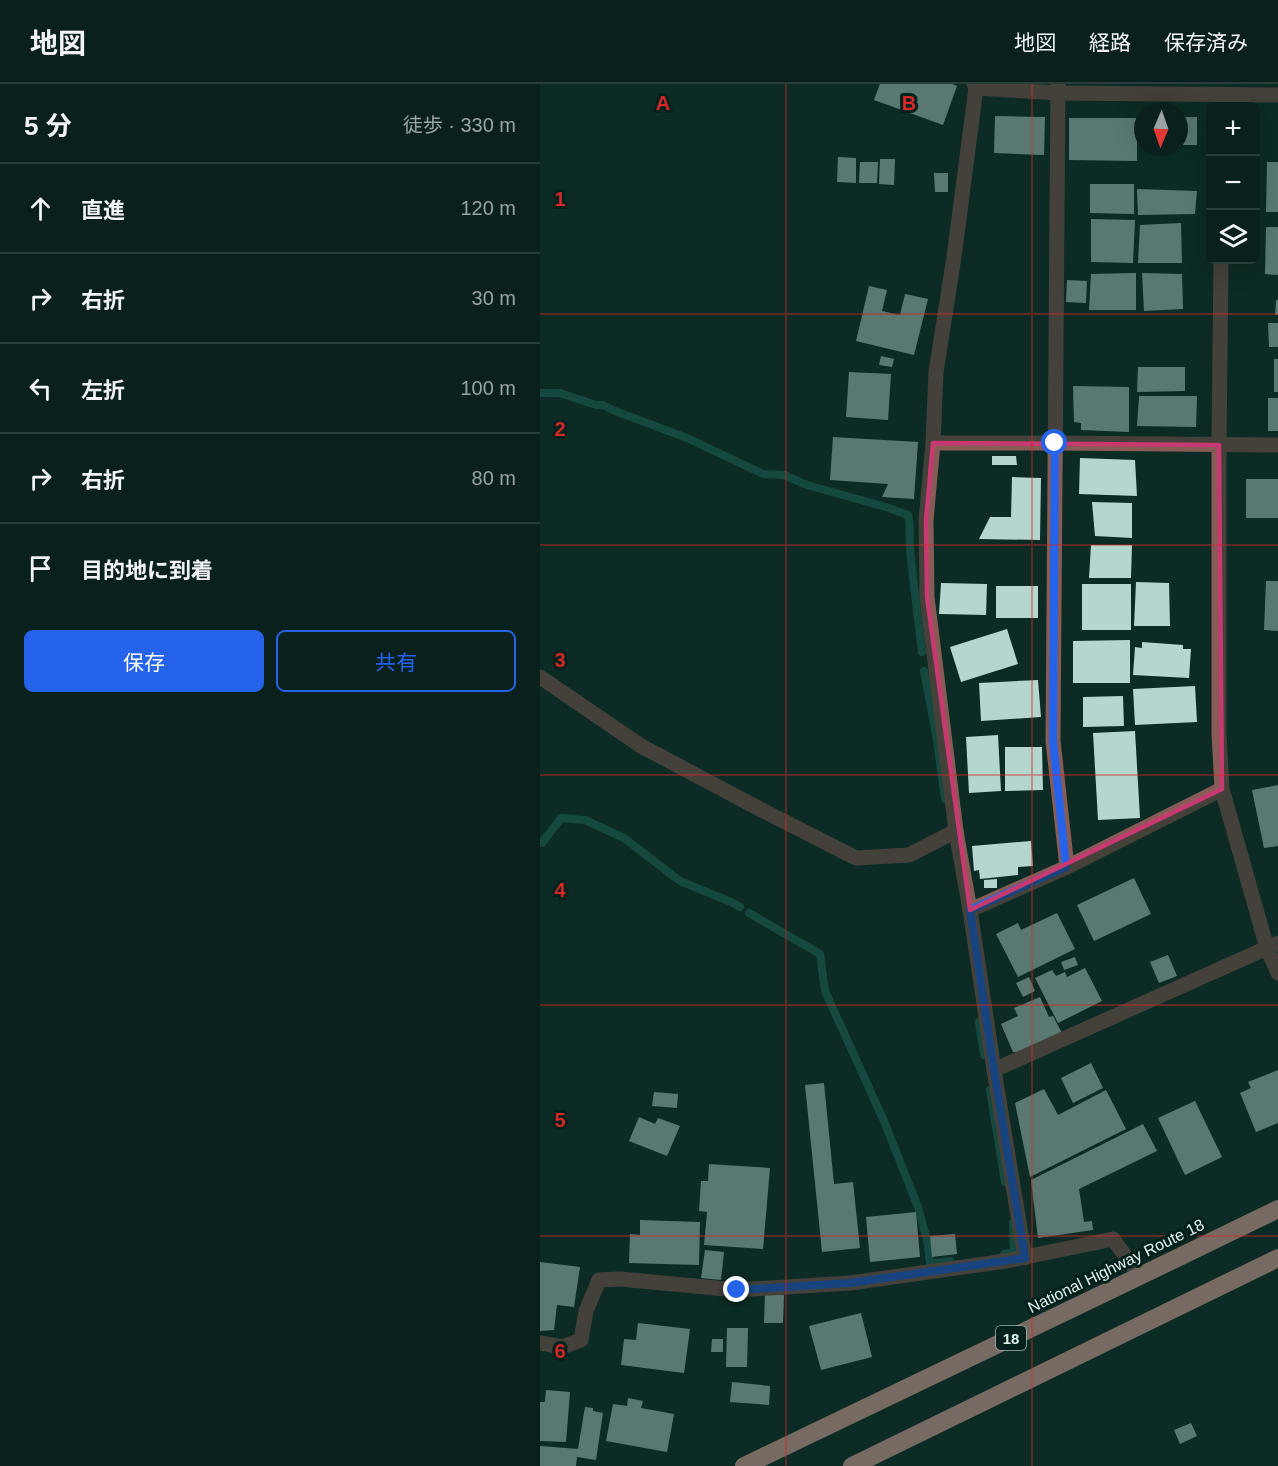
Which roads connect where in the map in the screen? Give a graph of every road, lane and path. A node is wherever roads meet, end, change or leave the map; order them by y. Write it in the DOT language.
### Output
graph roads {
  1 [pos="975,86"];
  2 [pos="1058,88"];
  3 [pos="1223,95"];
  4 [pos="1278,95"];
  5 [pos="1221,264"];
  6 [pos="933,443"];
  7 [pos="1055,443"];
  8 [pos="1219,445"];
  9 [pos="1278,446"];
  10 [pos="540,677"];
  11 [pos="1222,789"];
  12 [pos="956,831"];
  13 [pos="1066,867"];
  14 [pos="970,910"];
  15 [pos="1272,945"];
  16 [pos="1278,973"];
  17 [pos="994,1070"];
  18 [pos="1278,1209"];
  19 [pos="1025,1258"];
  20 [pos="1278,1258"];
  21 [pos="1140,1276"];
  22 [pos="540,1343"];
  23 [pos="744,1466"];
  24 [pos="852,1466"];
  1 -- 2 [label="street"];
  1 -- 6 [label="street"];
  2 -- 3 [label="street"];
  2 -- 7 [label="street"];
  3 -- 4 [label="street"];
  5 -- 8 [label="street"];
  6 -- 7 [label="street"];
  6 -- 12 [label="street"];
  7 -- 8 [label="street"];
  7 -- 13 [label="street"];
  8 -- 9 [label="street"];
  8 -- 11 [label="street"];
  10 -- 12 [label="street"];
  11 -- 13 [label="street"];
  11 -- 15 [label="street"];
  12 -- 14 [label="street"];
  13 -- 14 [label="street"];
  14 -- 17 [label="street"];
  15 -- 16 [label="street"];
  15 -- 17 [label="street"];
  17 -- 19 [label="street"];
  18 -- 21 [label="highway, National Highway Route 18 / 18"];
  19 -- 21 [label="street"];
  19 -- 22 [label="street"];
  20 -- 24 [label="highway"];
  21 -- 23 [label="highway, National Highway Route 18 / 18"];
}
